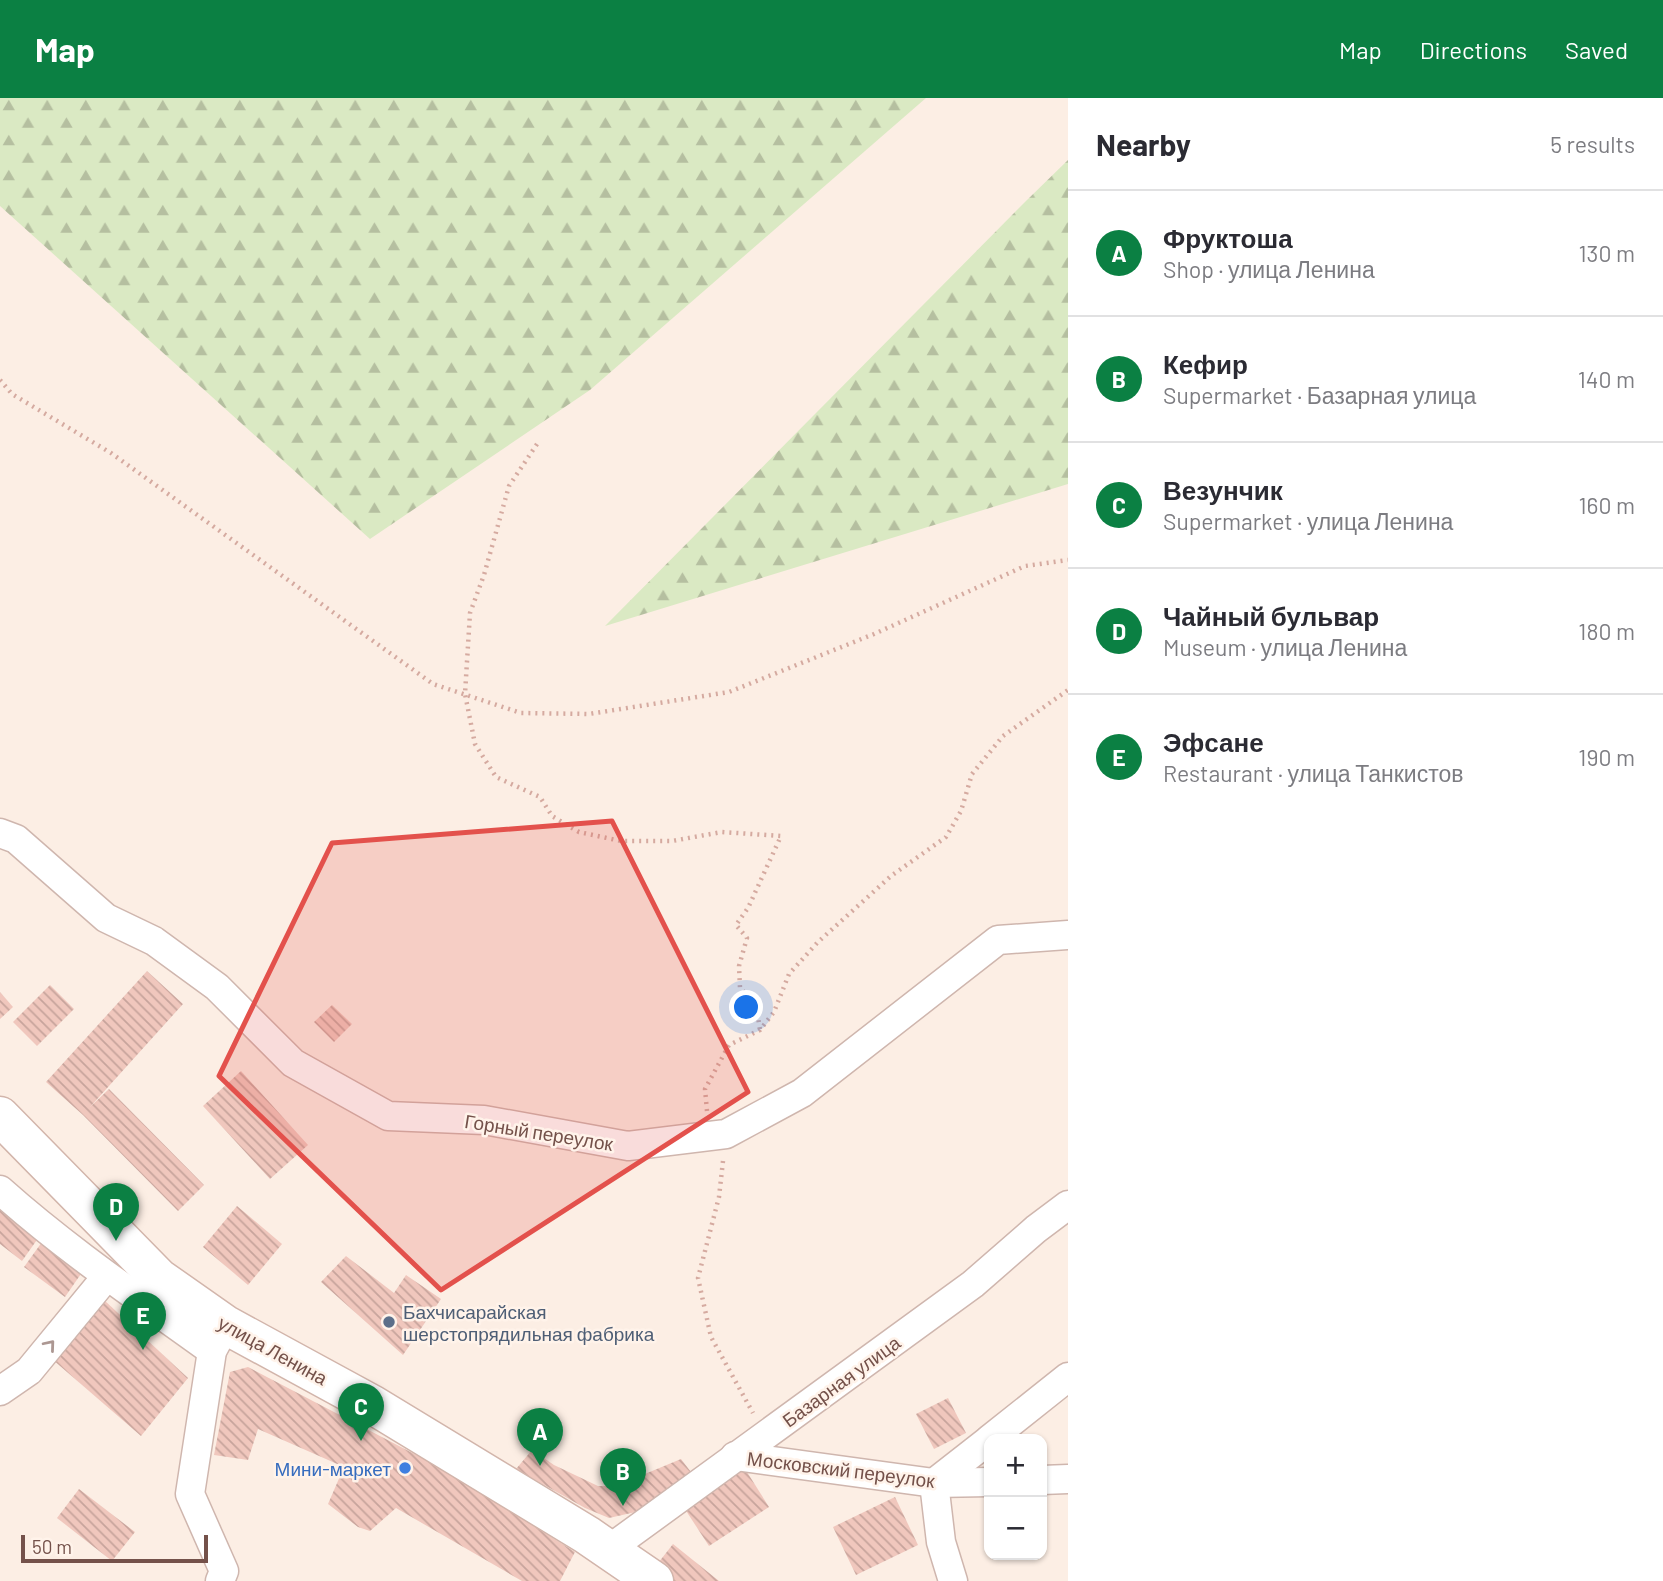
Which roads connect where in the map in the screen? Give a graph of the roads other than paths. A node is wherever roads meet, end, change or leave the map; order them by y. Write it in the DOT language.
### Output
graph roads {
  1 [pos="0,833"];
  2 [pos="1068,935"];
  3 [pos="0,1116"];
  4 [pos="0,1190"];
  5 [pos="1068,1205"];
  6 [pos="107,1276"];
  7 [pos="219,1338"];
  8 [pos="1068,1377"];
  9 [pos="0,1391"];
  10 [pos="997,1434"];
  11 [pos="984,1445"];
  12 [pos="735,1456"];
  13 [pos="1068,1479"];
  14 [pos="1047,1480"];
  15 [pos="984,1482"];
  16 [pos="934,1483"];
  17 [pos="608,1550"];
  18 [pos="220,1581"];
  19 [pos="654,1581"];
  20 [pos="953,1581"];
  1 -- 2 [label="street, Горный переулок"];
  3 -- 7 [label="main road, улица Ленина"];
  4 -- 6 [label="street"];
  5 -- 12 [label="street, Базарная улица"];
  6 -- 7 [label="street"];
  9 -- 6 [label="street, one-way"];
  7 -- 17 [label="main road, улица Ленина"];
  7 -- 18 [label="street"];
  8 -- 10 [label="street"];
  11 -- 16 [label="street"];
  12 -- 16 [label="street, Московский переулок"];
  12 -- 17 [label="street, Базарная улица"];
  13 -- 14 [label="street"];
  15 -- 16 [label="street, Московский переулок"];
  16 -- 20 [label="street"];
  17 -- 19 [label="main road, улица Ленина"];
}
